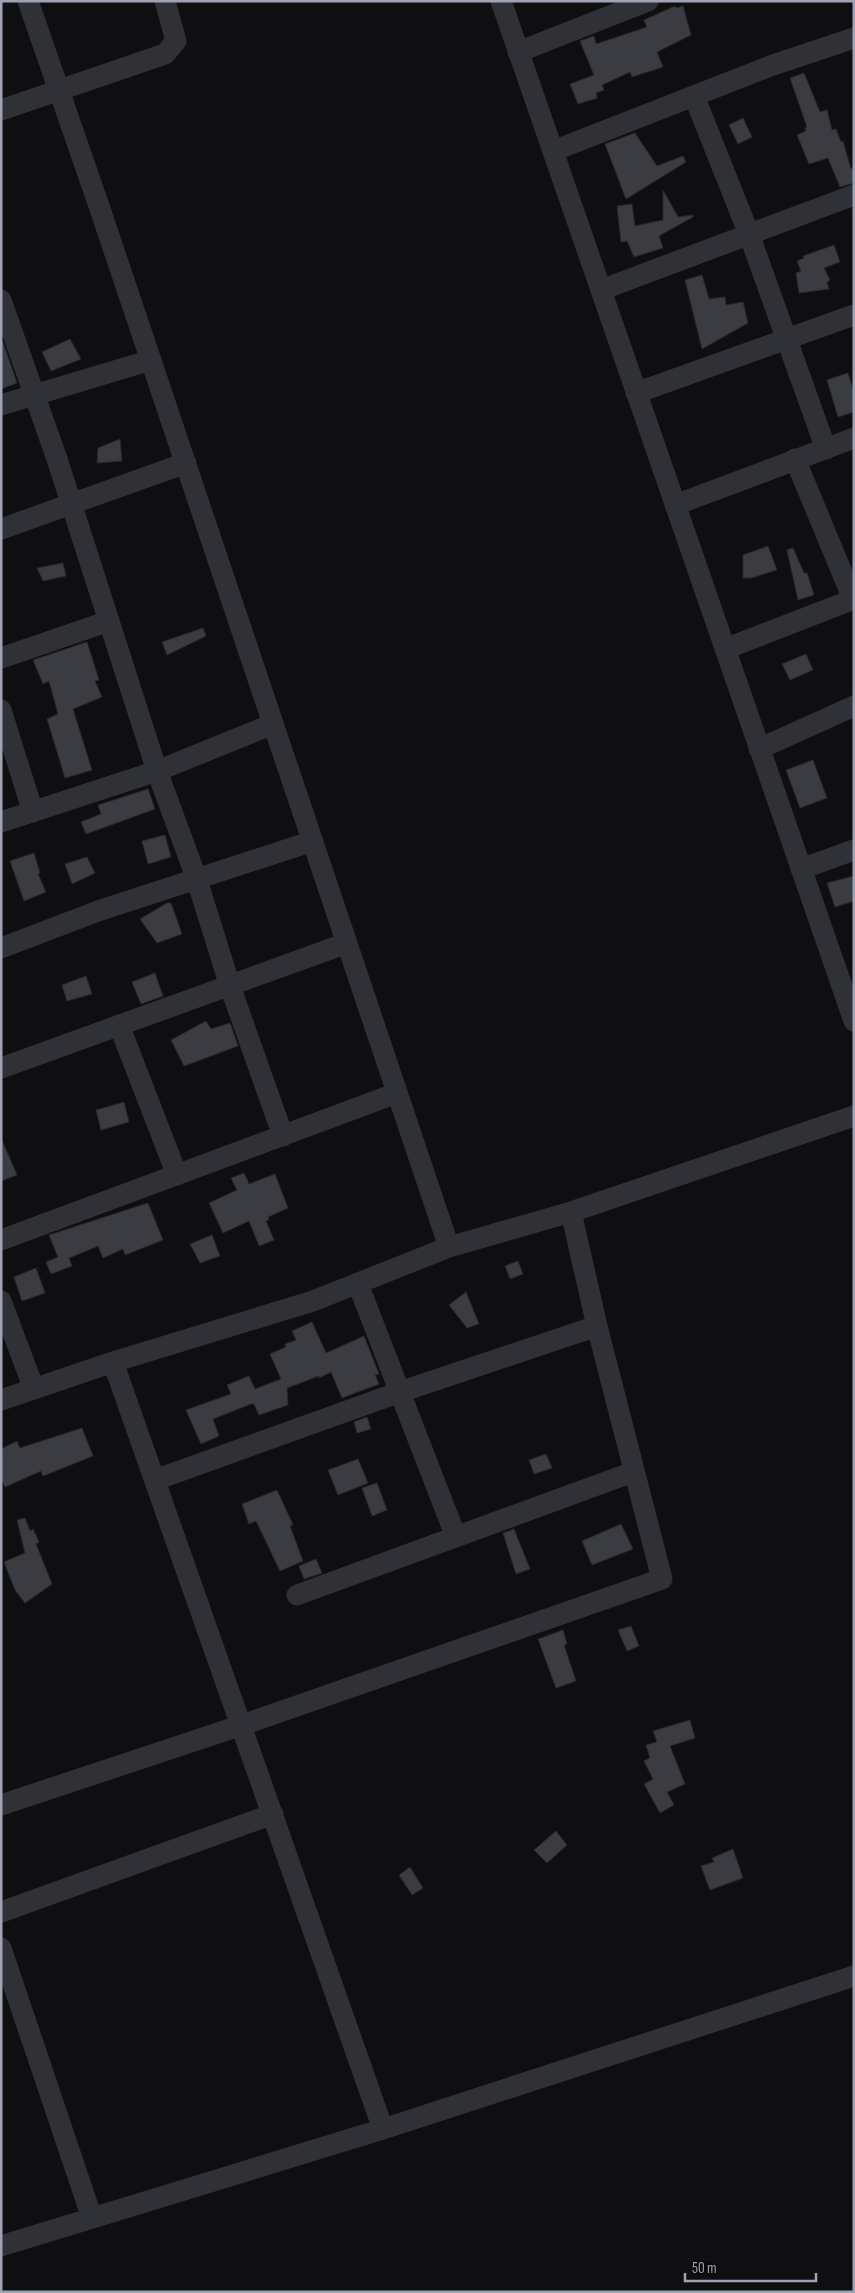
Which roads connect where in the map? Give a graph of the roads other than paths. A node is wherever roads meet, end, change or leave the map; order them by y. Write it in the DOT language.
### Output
graph roads {
  1 [pos="28,1"];
  2 [pos="165,1"];
  3 [pos="501,1"];
  4 [pos="648,1"];
  5 [pos="854,38"];
  6 [pos="518,52"];
  7 [pos="58,91"];
  8 [pos="694,96"];
  9 [pos="1,110"];
  10 [pos="553,152"];
  11 [pos="854,195"];
  12 [pos="749,234"];
  13 [pos="601,290"];
  14 [pos="1,300"];
  15 [pos="854,316"];
  16 [pos="787,340"];
  17 [pos="151,360"];
  18 [pos="636,393"];
  19 [pos="35,394"];
  20 [pos="1,405"];
  21 [pos="854,438"];
  22 [pos="826,449"];
  23 [pos="795,459"];
  24 [pos="186,463"];
  25 [pos="71,502"];
  26 [pos="675,505"];
  27 [pos="1,529"];
  28 [pos="853,599"];
  29 [pos="109,621"];
  30 [pos="725,650"];
  31 [pos="1,658"];
  32 [pos="854,706"];
  33 [pos="1,710"];
  34 [pos="274,724"];
  35 [pos="760,749"];
  36 [pos="157,771"];
  37 [pos="33,812"];
  38 [pos="1,822"];
  39 [pos="312,841"];
  40 [pos="854,850"];
  41 [pos="801,869"];
  42 [pos="196,877"];
  43 [pos="347,943"];
  44 [pos="1,948"];
  45 [pos="230,986"];
  46 [pos="853,1016"];
  47 [pos="119,1026"];
  48 [pos="1,1068"];
  49 [pos="398,1093"];
  50 [pos="854,1116"];
  51 [pos="283,1136"];
  52 [pos="178,1175"];
  53 [pos="571,1212"];
  54 [pos="1,1240"];
  55 [pos="449,1247"];
  56 [pos="358,1284"];
  57 [pos="1,1301"];
  58 [pos="597,1326"];
  59 [pos="113,1362"];
  60 [pos="34,1389"];
  61 [pos="400,1392"];
  62 [pos="1,1400"];
  63 [pos="633,1472"];
  64 [pos="155,1480"];
  65 [pos="456,1537"];
  66 [pos="297,1595"];
  67 [pos="242,1725"];
  68 [pos="1,1805"];
  69 [pos="273,1814"];
  70 [pos="1,1912"];
  71 [pos="1,1948"];
  72 [pos="854,1976"];
  73 [pos="383,2129"];
  74 [pos="92,2218"];
  75 [pos="1,2246"];
  1 -- 7 [label="street"];
  2 -- 7 [label="street"];
  3 -- 6 [label="street"];
  4 -- 6 [label="street"];
  5 -- 8 [label="street"];
  6 -- 10 [label="street"];
  7 -- 9 [label="street"];
  7 -- 17 [label="street"];
  8 -- 10 [label="street"];
  8 -- 12 [label="street"];
  10 -- 13 [label="street"];
  11 -- 12 [label="street"];
  12 -- 13 [label="street"];
  12 -- 16 [label="street"];
  13 -- 18 [label="street"];
  14 -- 19 [label="street"];
  15 -- 16 [label="street"];
  16 -- 18 [label="street"];
  16 -- 22 [label="street"];
  17 -- 19 [label="street"];
  17 -- 24 [label="street"];
  18 -- 26 [label="street"];
  19 -- 20 [label="street"];
  19 -- 25 [label="street"];
  21 -- 22 [label="street"];
  22 -- 23 [label="street"];
  23 -- 26 [label="street"];
  23 -- 28 [label="street"];
  24 -- 25 [label="street"];
  24 -- 34 [label="street"];
  25 -- 27 [label="street"];
  25 -- 29 [label="street"];
  26 -- 30 [label="street"];
  28 -- 30 [label="street"];
  29 -- 31 [label="street"];
  29 -- 36 [label="street"];
  30 -- 35 [label="street"];
  32 -- 35 [label="street"];
  33 -- 37 [label="street"];
  34 -- 36 [label="street"];
  34 -- 39 [label="street"];
  35 -- 41 [label="street"];
  36 -- 37 [label="street"];
  36 -- 42 [label="street"];
  37 -- 38 [label="street"];
  39 -- 42 [label="street"];
  39 -- 43 [label="street"];
  40 -- 41 [label="street"];
  41 -- 46 [label="street"];
  42 -- 44 [label="street"];
  42 -- 45 [label="street"];
  43 -- 45 [label="street"];
  43 -- 49 [label="street"];
  45 -- 47 [label="street"];
  45 -- 51 [label="street"];
  47 -- 48 [label="street"];
  47 -- 52 [label="street"];
  49 -- 51 [label="street"];
  49 -- 55 [label="street"];
  50 -- 53 [label="street"];
  51 -- 52 [label="street"];
  52 -- 54 [label="street"];
  53 -- 55 [label="street"];
  53 -- 58 [label="street"];
  55 -- 56 [label="street"];
  56 -- 59 [label="street"];
  56 -- 61 [label="street"];
  57 -- 60 [label="street"];
  58 -- 61 [label="street"];
  58 -- 63 [label="street"];
  59 -- 60 [label="street"];
  59 -- 64 [label="street"];
  60 -- 62 [label="street"];
  61 -- 64 [label="street"];
  61 -- 65 [label="street"];
  63 -- 65 [label="street"];
  63 -- 67 [label="street"];
  64 -- 67 [label="street"];
  65 -- 66 [label="street"];
  67 -- 68 [label="street"];
  67 -- 69 [label="street"];
  69 -- 70 [label="street"];
  69 -- 73 [label="street"];
  71 -- 74 [label="street"];
  72 -- 73 [label="street"];
  73 -- 74 [label="street"];
  74 -- 75 [label="street"];
}
